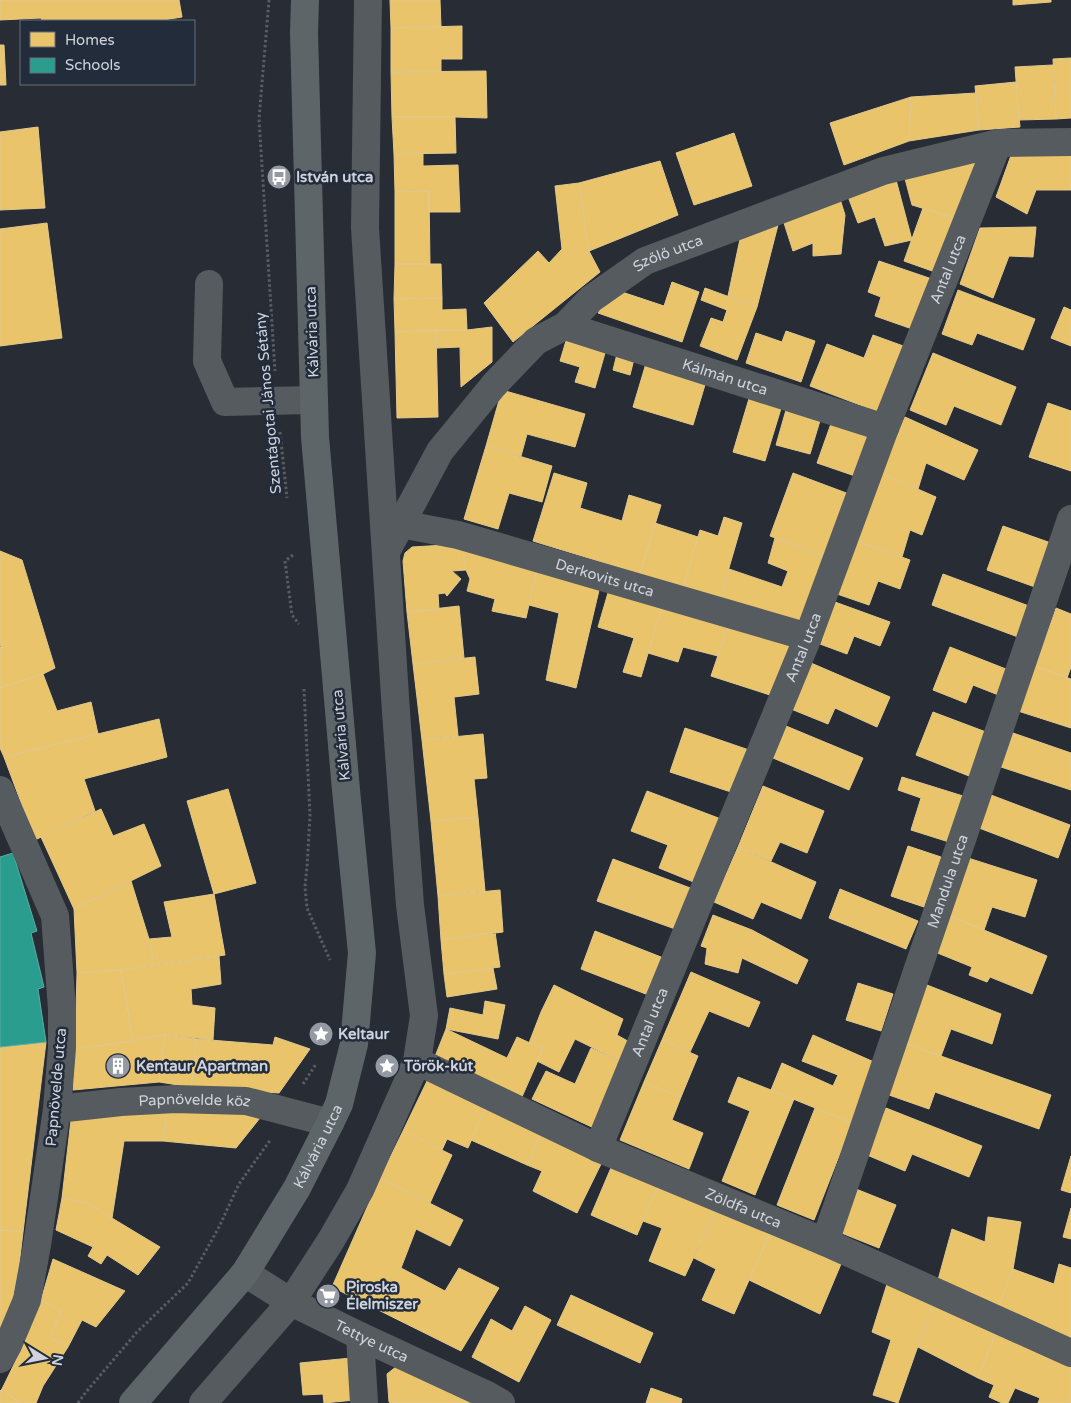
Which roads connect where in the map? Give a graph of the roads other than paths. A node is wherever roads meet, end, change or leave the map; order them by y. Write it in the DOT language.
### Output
graph roads {
  1 [pos="305,0"];
  2 [pos="368,0"];
  3 [pos="1071,142"];
  4 [pos="998,143"];
  5 [pos="210,284"];
  6 [pos="565,326"];
  7 [pos="314,400"];
  8 [pos="885,428"];
  9 [pos="1071,519"];
  10 [pos="401,524"];
  11 [pos="386,552"];
  12 [pos="808,637"];
  13 [pos="0,790"];
  14 [pos="417,1061"];
  15 [pos="57,1109"];
  16 [pos="330,1123"];
  17 [pos="598,1148"];
  18 [pos="825,1242"];
  19 [pos="245,1273"];
  20 [pos="291,1302"];
  21 [pos="360,1336"];
  22 [pos="1071,1353"];
  23 [pos="0,1359"];
  24 [pos="492,1400"];
  25 [pos="134,1403"];
  26 [pos="203,1403"];
  27 [pos="364,1403"];
  1 -- 7 [label="street, Kálvária utca"];
  2 -- 11 [label="street"];
  3 -- 4 [label="street, Szőlő utca"];
  4 -- 6 [label="street, Szőlő utca"];
  4 -- 8 [label="street, Antal utca"];
  5 -- 7 [label="street"];
  6 -- 8 [label="street, Kálmán utca"];
  6 -- 10 [label="street, Szőlő utca"];
  7 -- 16 [label="street, Kálvária utca"];
  8 -- 12 [label="street, Antal utca"];
  9 -- 18 [label="street, Mandula utca"];
  10 -- 11 [label="street, Szőlő utca"];
  10 -- 12 [label="street, Derkovits utca"];
  11 -- 14 [label="street"];
  12 -- 17 [label="street, Antal utca"];
  13 -- 15 [label="street, Papnövelde utca"];
  14 -- 17 [label="street, Zöldfa utca"];
  14 -- 20 [label="street"];
  15 -- 16 [label="street, Papnövelde köz"];
  15 -- 23 [label="street, Papnövelde utca"];
  16 -- 19 [label="street, Kálvária utca"];
  17 -- 18 [label="street, Zöldfa utca"];
  18 -- 22 [label="street, Zöldfa utca"];
  19 -- 20 [label="street, Tettye utca"];
  19 -- 25 [label="street, Kálvária utca"];
  20 -- 21 [label="street, Tettye utca"];
  20 -- 26 [label="street"];
  21 -- 24 [label="street, Tettye utca"];
  21 -- 27 [label="street"];
}
